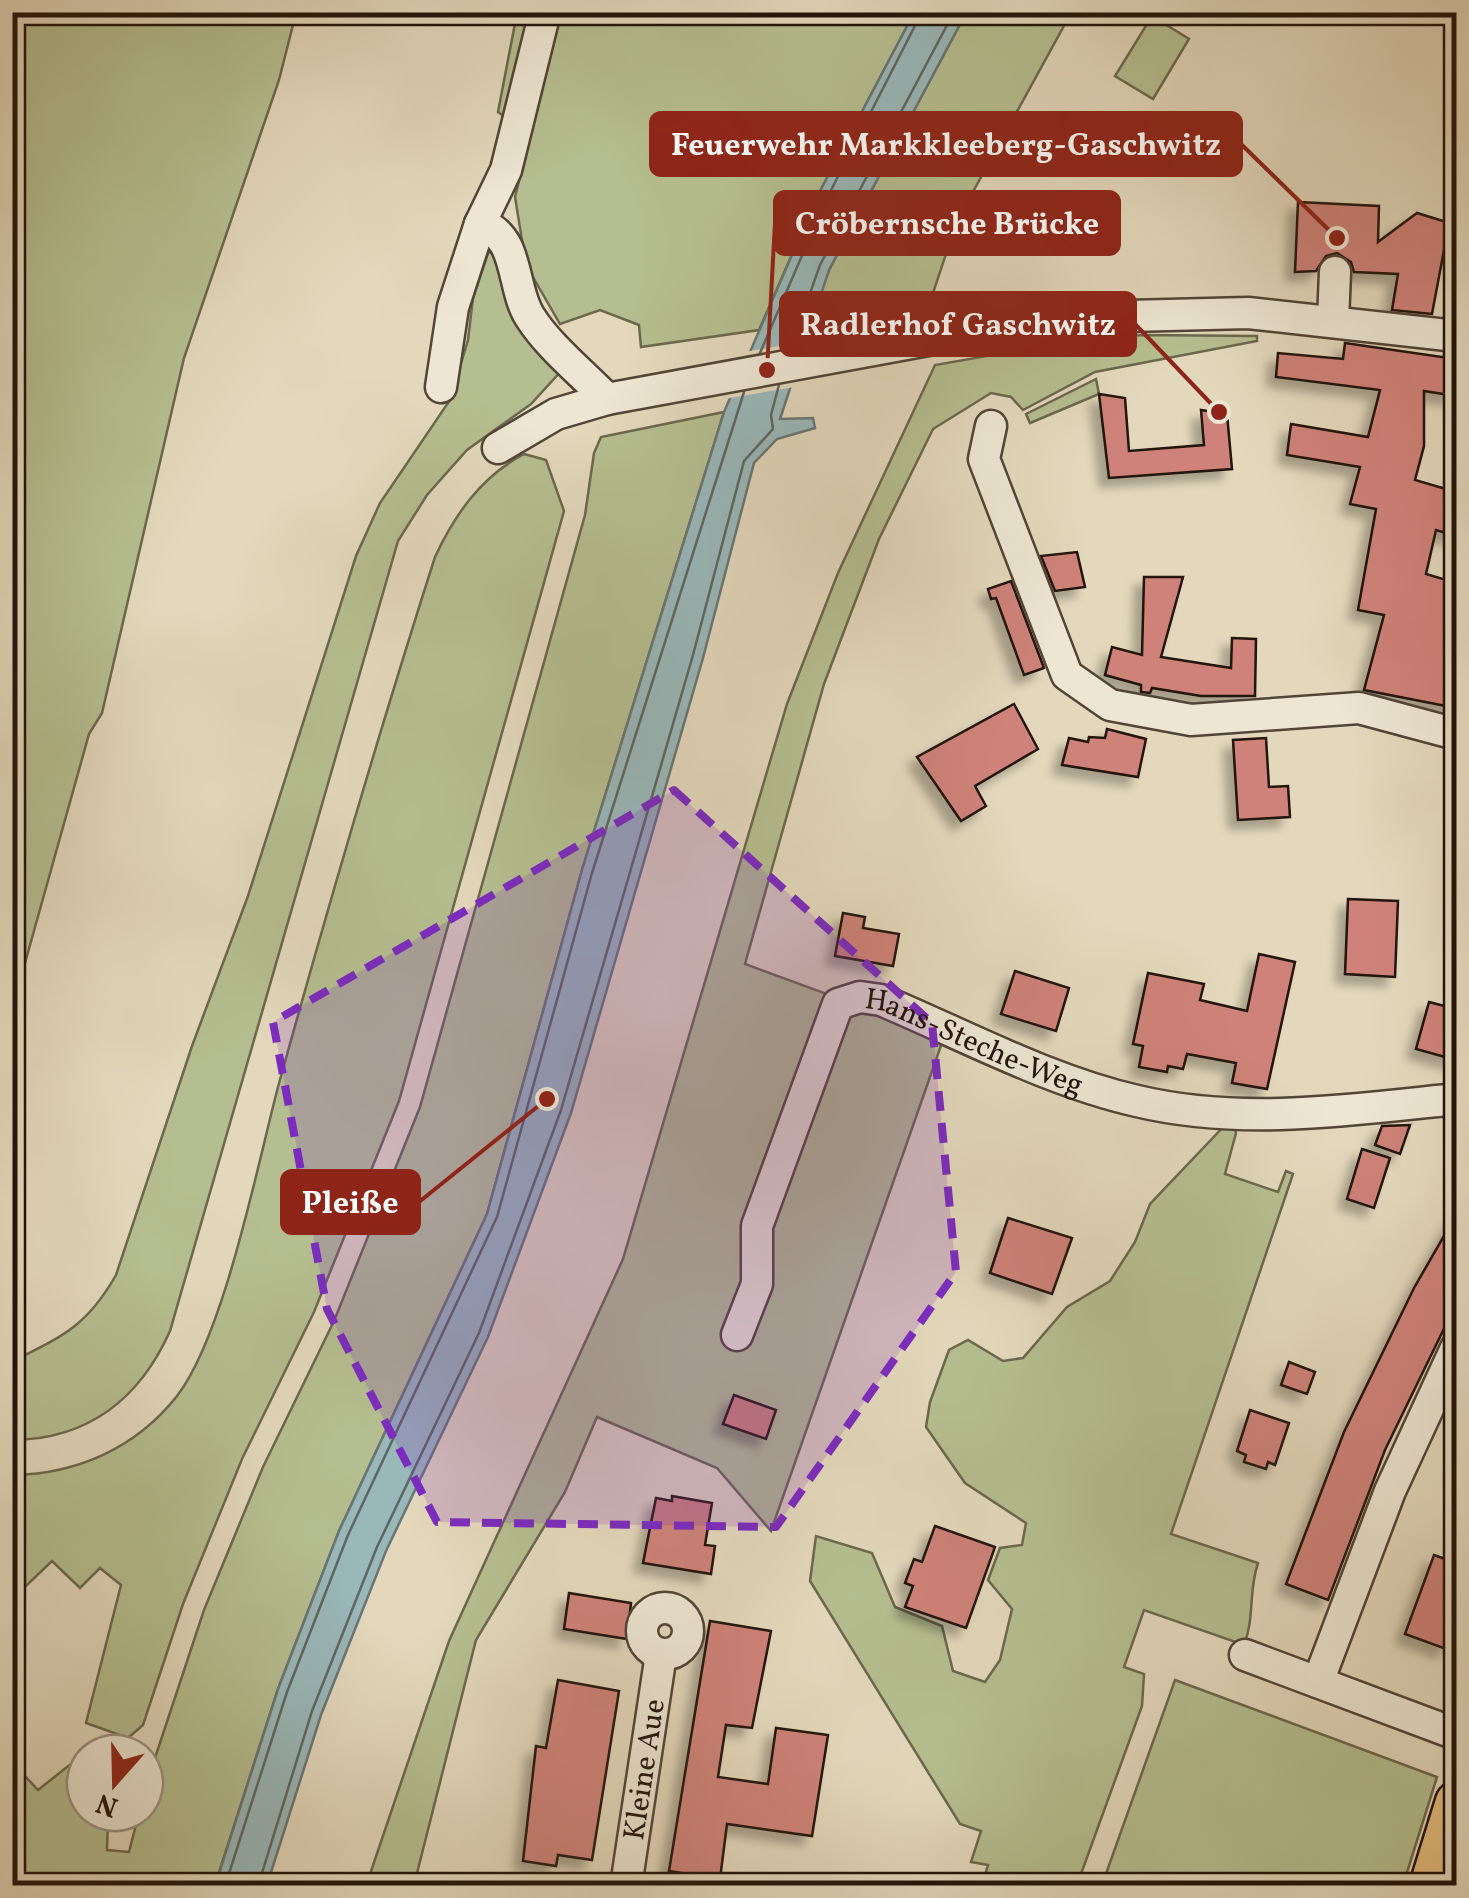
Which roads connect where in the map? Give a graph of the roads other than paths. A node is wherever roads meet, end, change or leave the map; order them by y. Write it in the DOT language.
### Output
graph roads {
  1 [pos="546,12"];
  2 [pos="480,224"];
  3 [pos="1335,272"];
  4 [pos="1333,322"];
  5 [pos="1456,336"];
  6 [pos="441,387"];
  7 [pos="607,399"];
  8 [pos="991,426"];
  9 [pos="498,448"];
  10 [pos="1456,734"];
  11 [pos="1456,1099"];
  12 [pos="737,1335"];
  13 [pos="1456,1348"];
  14 [pos="662,1654"];
  15 [pos="1245,1655"];
  16 [pos="1318,1682"];
  17 [pos="1456,1734"];
  18 [pos="1456,1802"];
  19 [pos="626,1886"];
  20 [pos="1430,1886"];
  1 -- 2 [label="street"];
  2 -- 6 [label="street"];
  2 -- 7 [label="street"];
  3 -- 4 [label="street"];
  4 -- 5 [label="street"];
  4 -- 7 [label="street"];
  7 -- 9 [label="street"];
  8 -- 10 [label="street"];
  11 -- 12 [label="street, Hans-Steche-Weg"];
  13 -- 16 [label="street"];
  14 -- 19 [label="street, Kleine Aue"];
  15 -- 16 [label="street"];
  16 -- 17 [label="street"];
  18 -- 20 [label="main road"];
}
